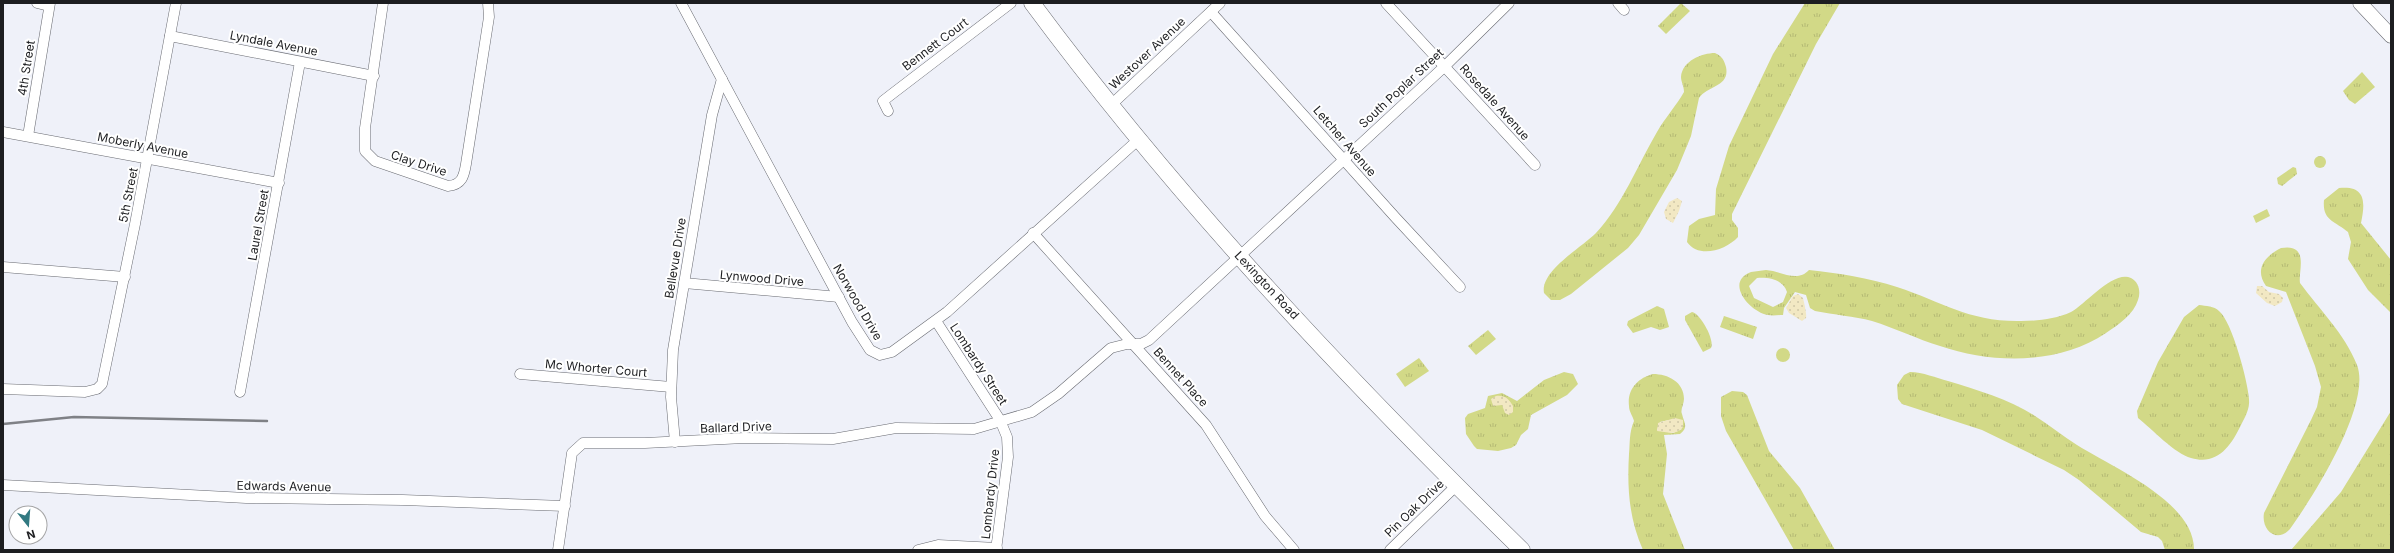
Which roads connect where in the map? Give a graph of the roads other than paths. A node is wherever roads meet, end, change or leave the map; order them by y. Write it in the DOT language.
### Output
graph roads {
  1 [pos="37,3"];
  2 [pos="176,3"];
  3 [pos="383,3"];
  4 [pos="488,3"];
  5 [pos="681,3"];
  6 [pos="1011,3"];
  7 [pos="1032,3"];
  8 [pos="1220,3"];
  9 [pos="1386,3"];
  10 [pos="1509,3"];
  11 [pos="2360,3"];
  12 [pos="50,4"];
  13 [pos="1211,12"];
  14 [pos="170,36"];
  15 [pos="2391,36"];
  16 [pos="300,62"];
  17 [pos="1445,66"];
  18 [pos="374,76"];
  19 [pos="722,79"];
  20 [pos="1110,106"];
  21 [pos="888,111"];
  22 [pos="3,132"];
  23 [pos="28,136"];
  24 [pos="1138,140"];
  25 [pos="1343,158"];
  26 [pos="148,159"];
  27 [pos="1535,165"];
  28 [pos="279,183"];
  29 [pos="1033,233"];
  30 [pos="1240,256"];
  31 [pos="3,267"];
  32 [pos="124,277"];
  33 [pos="684,283"];
  34 [pos="1460,287"];
  35 [pos="839,297"];
  36 [pos="936,321"];
  37 [pos="1134,344"];
  38 [pos="520,374"];
  39 [pos="671,387"];
  40 [pos="3,389"];
  41 [pos="240,392"];
  42 [pos="1000,420"];
  43 [pos="675,442"];
  44 [pos="3,485"];
  45 [pos="1457,485"];
  46 [pos="565,506"];
  47 [pos="997,549"];
  48 [pos="558,550"];
  49 [pos="918,550"];
  50 [pos="1294,550"];
  51 [pos="1390,550"];
  52 [pos="1522,550"];
  1 -- 12 [label="street"];
  2 -- 14 [label="street, 5th Street"];
  3 -- 18 [label="street, Clay Drive"];
  4 -- 18 [label="street, Clay Drive"];
  5 -- 19 [label="street, Norwood Drive"];
  6 -- 21 [label="street, Bennett Court"];
  7 -- 20 [label="main road, Lexington Road"];
  8 -- 13 [label="street, Westover Avenue"];
  9 -- 17 [label="street, Rosedale Avenue"];
  10 -- 17 [label="street, South Poplar Street"];
  11 -- 15 [label="main road"];
  12 -- 23 [label="street, 4th Street"];
  13 -- 20 [label="street, Westover Avenue"];
  13 -- 25 [label="street, Letcher Avenue"];
  14 -- 16 [label="street, Lyndale Avenue"];
  14 -- 26 [label="street, 5th Street"];
  16 -- 18 [label="street, Lyndale Avenue"];
  16 -- 28 [label="street, Laurel Street"];
  17 -- 25 [label="street, South Poplar Street"];
  17 -- 27 [label="street, Rosedale Avenue"];
  19 -- 33 [label="street, Bellevue Drive"];
  19 -- 35 [label="street, Norwood Drive"];
  20 -- 24 [label="main road, Lexington Road"];
  22 -- 23 [label="street, Moberly Avenue"];
  23 -- 26 [label="street, Moberly Avenue"];
  24 -- 29 [label="street, Norwood Drive"];
  24 -- 30 [label="main road, Lexington Road"];
  25 -- 30 [label="street, South Poplar Street"];
  25 -- 34 [label="street, Letcher Avenue"];
  26 -- 28 [label="street, Moberly Avenue"];
  26 -- 32 [label="street, 5th Street"];
  28 -- 41 [label="street, Laurel Street"];
  29 -- 36 [label="street, Norwood Drive"];
  29 -- 37 [label="street, Bennet Place"];
  30 -- 37 [label="street, South Poplar Street"];
  30 -- 45 [label="main road, Lexington Road"];
  31 -- 32 [label="street"];
  32 -- 40 [label="street, 5th Street"];
  33 -- 35 [label="street, Lynwood Drive"];
  33 -- 39 [label="street, Bellevue Drive"];
  35 -- 36 [label="street, Norwood Drive"];
  36 -- 42 [label="street, Lombardy Street"];
  37 -- 42 [label="street, Ballard Drive"];
  37 -- 50 [label="street, Bennet Place"];
  38 -- 39 [label="street, Mc Whorter Court"];
  39 -- 43 [label="street, Bellevue Drive"];
  42 -- 43 [label="street, Ballard Drive"];
  42 -- 47 [label="street, Lombardy Drive"];
  43 -- 46 [label="street, Ballard Drive"];
  44 -- 46 [label="street, Edwards Avenue"];
  45 -- 51 [label="street, Pin Oak Drive"];
  45 -- 52 [label="main road, Lexington Road"];
  46 -- 48 [label="street, Ballard Drive"];
  47 -- 49 [label="street"];
}
